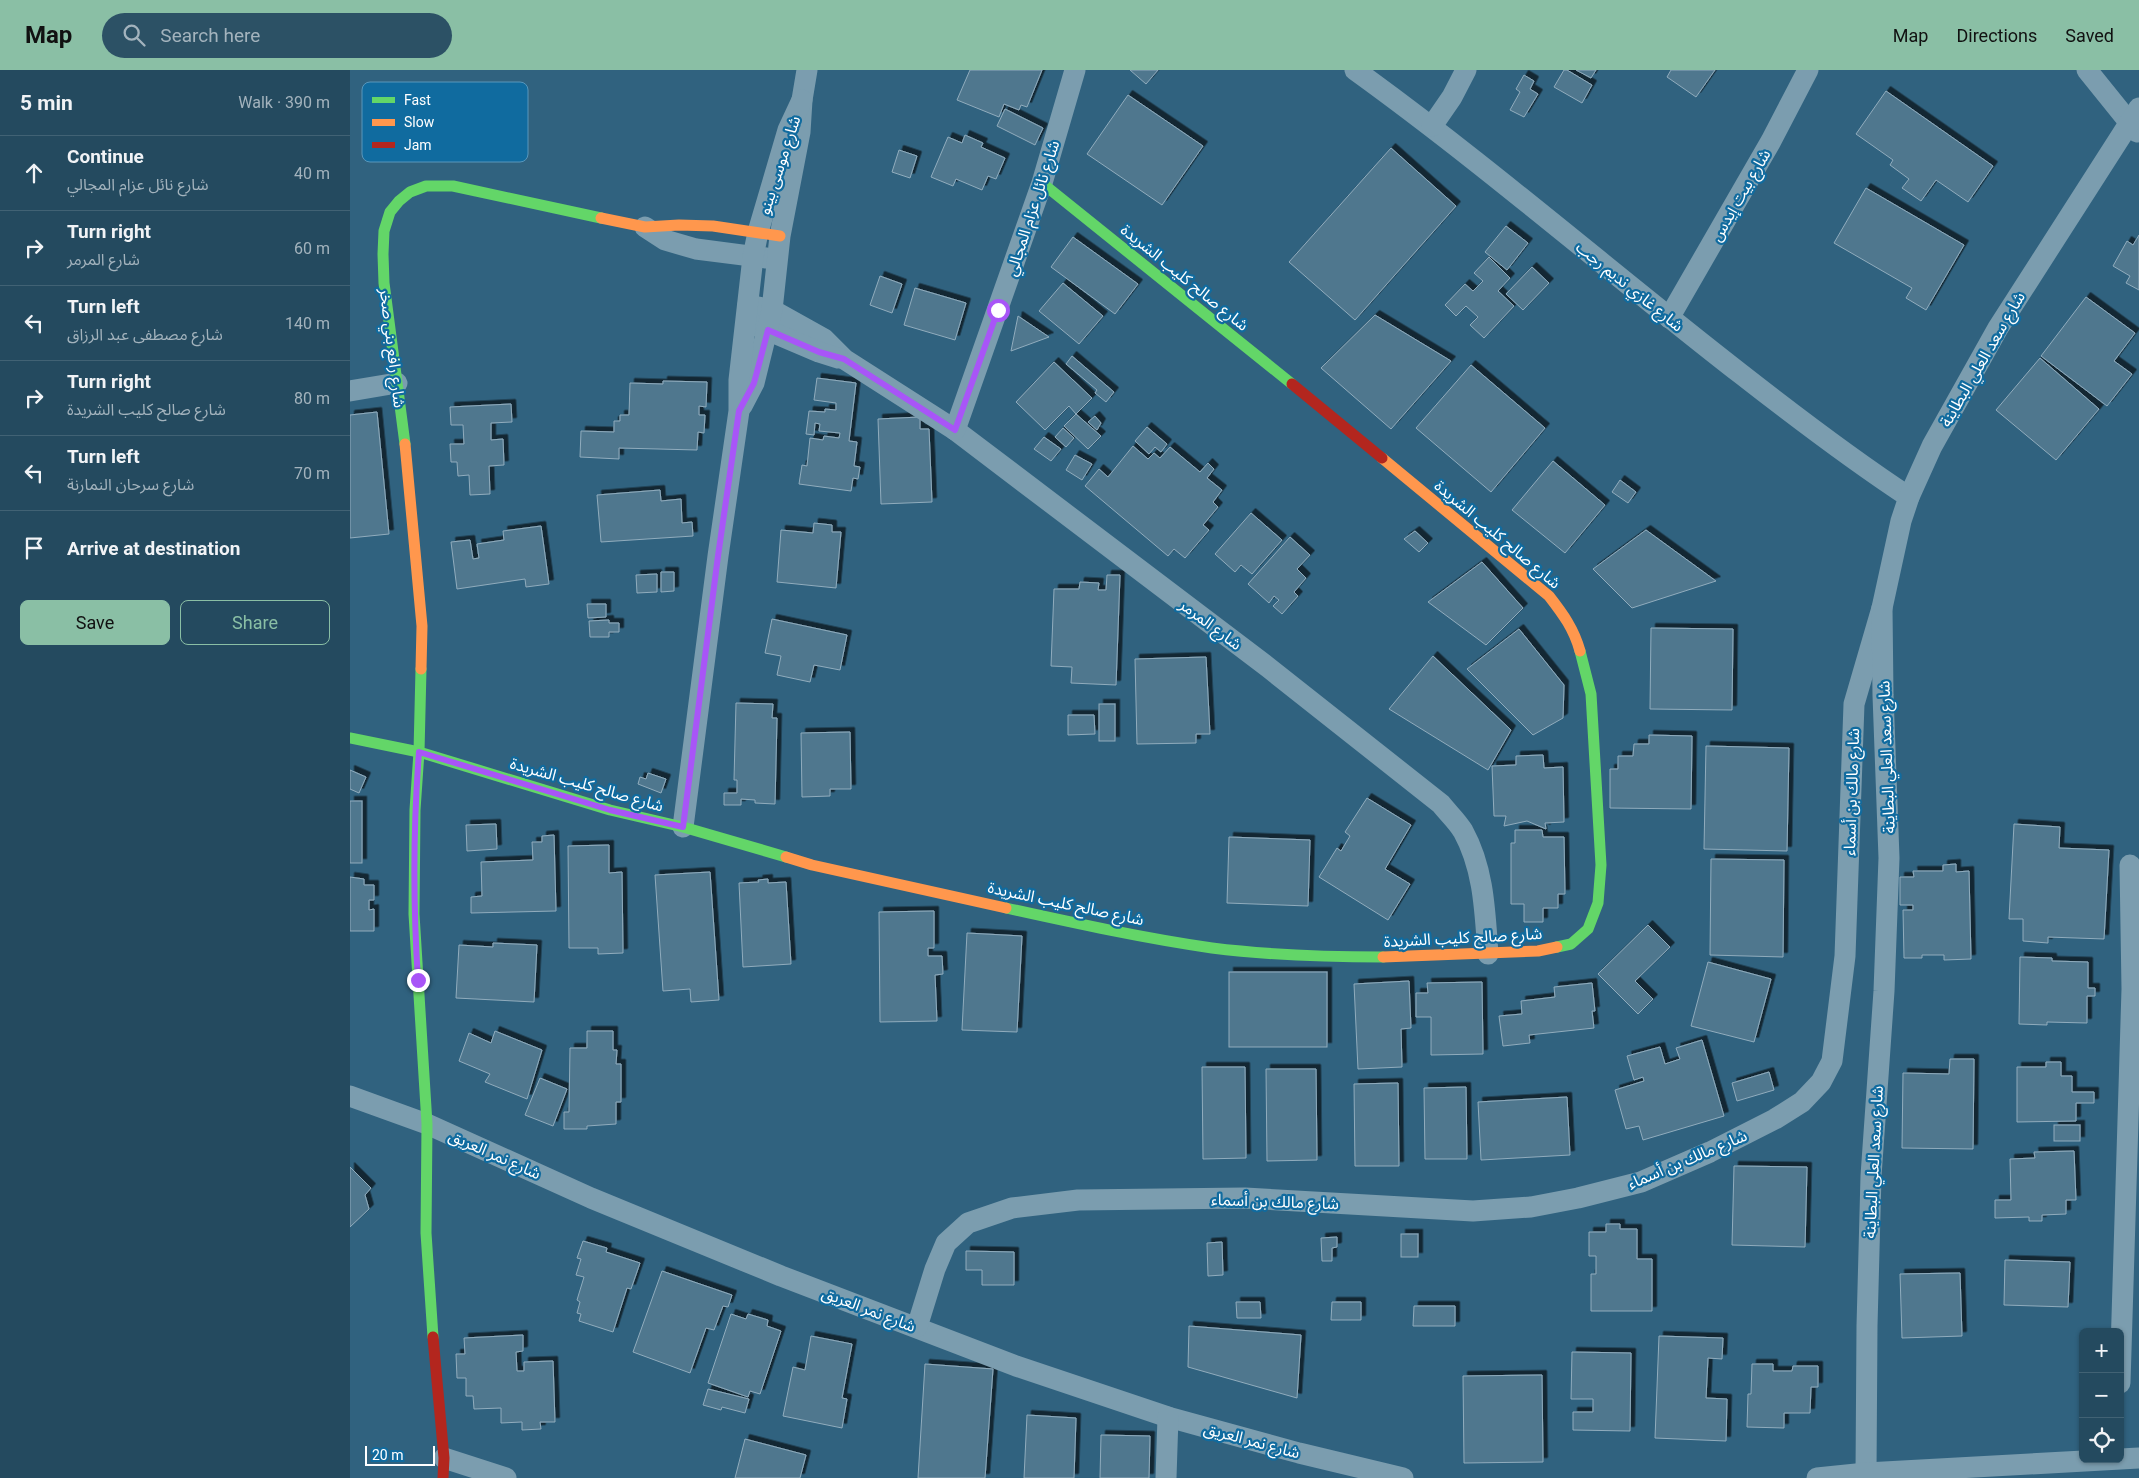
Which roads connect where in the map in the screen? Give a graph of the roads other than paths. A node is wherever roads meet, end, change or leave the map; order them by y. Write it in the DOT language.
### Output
graph roads {
  1 [pos="807,70"];
  2 [pos="1075,70"];
  3 [pos="1354,70"];
  4 [pos="1466,70"];
  5 [pos="1808,70"];
  6 [pos="2087,70"];
  7 [pos="802,100"];
  8 [pos="2136,121"];
  9 [pos="1432,126"];
  10 [pos="1042,182"];
  11 [pos="645,227"];
  12 [pos="758,232"];
  13 [pos="780,236"];
  14 [pos="753,257"];
  15 [pos="777,258"];
  16 [pos="747,313"];
  17 [pos="1669,318"];
  18 [pos="770,320"];
  19 [pos="397,383"];
  20 [pos="350,391"];
  21 [pos="739,411"];
  22 [pos="955,430"];
  23 [pos="1910,497"];
  24 [pos="1882,608"];
  25 [pos="350,738"];
  26 [pos="419,752"];
  27 [pos="683,827"];
  28 [pos="2130,865"];
  29 [pos="1488,954"];
  30 [pos="350,1096"];
  31 [pos="428,1124"];
  32 [pos="917,1327"];
  33 [pos="2120,1373"];
  34 [pos="1168,1417"];
  35 [pos="2139,1458"];
  36 [pos="2124,1459"];
  37 [pos="2079,1461"];
  38 [pos="2118,1463"];
  39 [pos="444,1468"];
  40 [pos="1866,1473"];
  41 [pos="506,1478"];
  42 [pos="1166,1478"];
  43 [pos="1403,1478"];
  44 [pos="1817,1478"];
  45 [pos="2117,1478"];
  1 -- 7 [label="street, شارع موسى بينو"];
  2 -- 10 [label="street, شارع نائل عزام المجالي"];
  3 -- 9 [label="street, شارع غازي نديم رجب"];
  4 -- 9 [label="street"];
  5 -- 17 [label="street, شارع بيت إيدس"];
  6 -- 8 [label="street"];
  7 -- 12 [label="street, شارع موسى بينو"];
  7 -- 13 [label="street, شارع موسى بينو"];
  8 -- 23 [label="street, شارع سعد العلي البطاينة"];
  9 -- 17 [label="street, شارع غازي نديم رجب"];
  10 -- 22 [label="street, شارع نائل عزام المجالي"];
  10 -- 29 [label="street, شارع صالح كليب الشريدة"];
  11 -- 12 [label="street, شارع رافع بني صخر"];
  11 -- 14 [label="street, شارع رافع بني صخر"];
  11 -- 19 [label="street, شارع رافع بني صخر"];
  12 -- 13 [label="street, شارع رافع بني صخر"];
  12 -- 14 [label="street, شارع موسى بينو"];
  13 -- 15 [label="street, شارع موسى بينو"];
  14 -- 15 [label="street, شارع رافع بني صخر"];
  14 -- 16 [label="street, شارع موسى بينو"];
  15 -- 18 [label="street, شارع موسى بينو"];
  16 -- 18 [label="street, شارع المرمر"];
  16 -- 21 [label="street, شارع موسى بينو"];
  17 -- 23 [label="street, شارع غازي نديم رجب"];
  18 -- 21 [label="street, شارع موسى بينو"];
  18 -- 22 [label="street, شارع المرمر"];
  19 -- 20 [label="street"];
  19 -- 26 [label="street, شارع رافع بني صخر"];
  21 -- 27 [label="street"];
  22 -- 29 [label="street, شارع المرمر"];
  23 -- 24 [label="street, شارع سعد العلي البطاينة"];
  24 -- 32 [label="street, شارع مالك بن أسماء"];
  24 -- 40 [label="street, شارع سعد العلي البطاينة"];
  25 -- 26 [label="street, شارع صالح كليب الشريدة"];
  26 -- 27 [label="street, شارع صالح كليب الشريدة"];
  26 -- 31 [label="street, شارع رافع بني صخر"];
  27 -- 29 [label="street, شارع صالح كليب الشريدة"];
  28 -- 33 [label="street"];
  30 -- 31 [label="street, شارع نمر العريق"];
  31 -- 32 [label="street, شارع نمر العريق"];
  31 -- 39 [label="street, شارع رافع بني صخر"];
  32 -- 34 [label="street, شارع نمر العريق"];
  34 -- 42 [label="street"];
  34 -- 43 [label="street, شارع نمر العريق"];
  35 -- 36 [label="street"];
  37 -- 40 [label="street"];
  38 -- 45 [label="street"];
  39 -- 41 [label="street"];
  40 -- 44 [label="street"];
}
